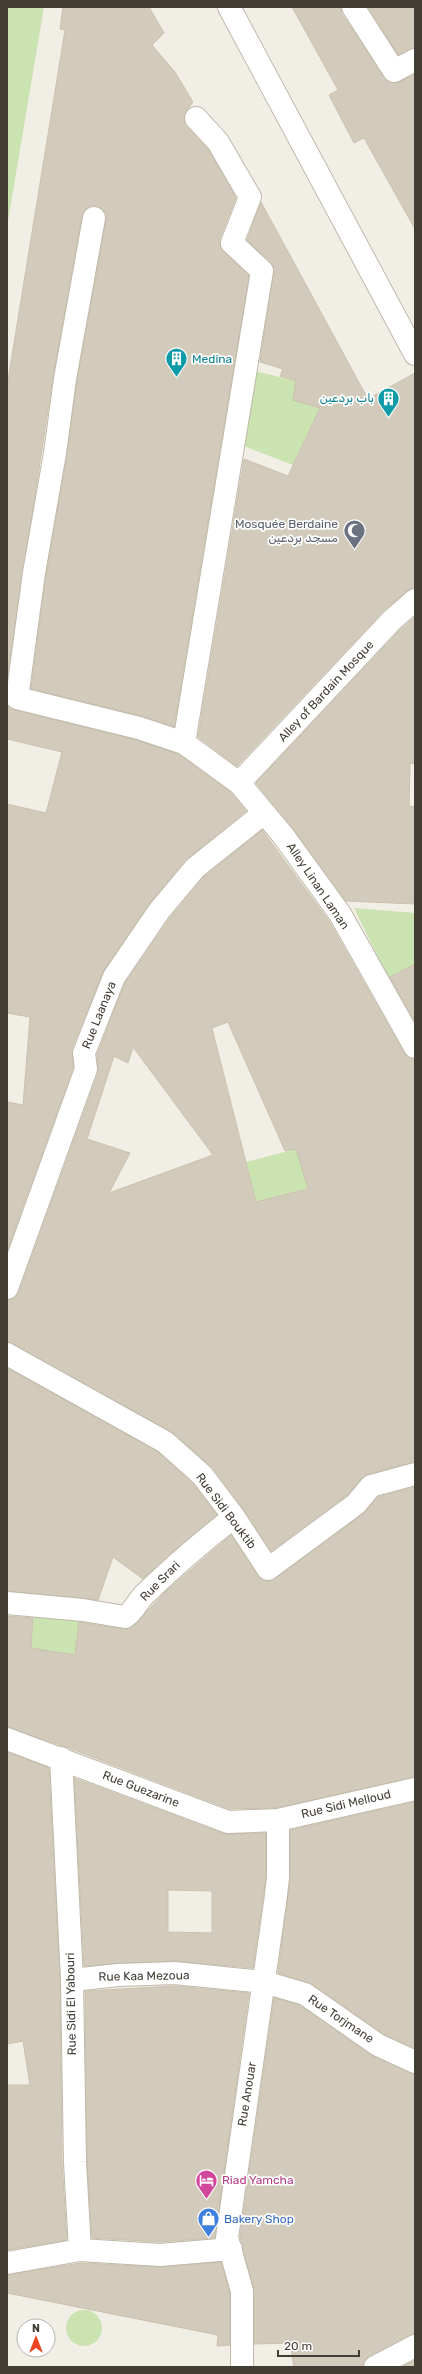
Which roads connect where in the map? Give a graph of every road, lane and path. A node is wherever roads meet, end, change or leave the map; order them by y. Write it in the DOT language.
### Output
graph roads {
  1 [pos="228,7"];
  2 [pos="353,7"];
  3 [pos="415,60"];
  4 [pos="196,118"];
  5 [pos="94,218"];
  6 [pos="415,354"];
  7 [pos="415,600"];
  8 [pos="184,743"];
  9 [pos="239,783"];
  10 [pos="264,813"];
  11 [pos="413,1040"];
  12 [pos="7,1288"];
  13 [pos="7,1354"];
  14 [pos="415,1474"];
  15 [pos="234,1517"];
  16 [pos="7,1603"];
  17 [pos="7,1739"];
  18 [pos="61,1758"];
  19 [pos="415,1788"];
  20 [pos="278,1820"];
  21 [pos="72,1980"];
  22 [pos="264,1982"];
  23 [pos="415,2062"];
  24 [pos="231,2249"];
  25 [pos="80,2250"];
  26 [pos="7,2263"];
  27 [pos="415,2346"];
  28 [pos="242,2367"];
  29 [pos="375,2367"];
  1 -- 6 [label="street"];
  2 -- 3 [label="street"];
  4 -- 8 [label="street"];
  5 -- 8 [label="street, Alley Linan Laman"];
  7 -- 9 [label="street, Alley of Bardain Mosque"];
  8 -- 9 [label="street, Alley Linan Laman"];
  9 -- 10 [label="street, Alley Linan Laman"];
  10 -- 11 [label="street, Alley Linan Laman"];
  10 -- 12 [label="street, Rue Laanaya"];
  13 -- 15 [label="street, Rue Sidi Bouktib"];
  14 -- 15 [label="street, Rue Sidi Bouktib"];
  15 -- 16 [label="street, Rue Srari"];
  17 -- 18 [label="street, Rue Guezarine"];
  18 -- 20 [label="street, Rue Guezarine"];
  18 -- 21 [label="street, Rue Sidi El Yabouri"];
  19 -- 20 [label="street, Rue Sidi Melloud"];
  20 -- 22 [label="street, Rue Anouar"];
  21 -- 22 [label="street, Rue Kaa Mezoua"];
  21 -- 25 [label="street, Rue Sidi El Yabouri"];
  22 -- 23 [label="street, Rue Torjmane"];
  22 -- 24 [label="street, Rue Anouar"];
  24 -- 25 [label="street"];
  24 -- 28 [label="street, Rue Anouar"];
  25 -- 26 [label="street"];
  27 -- 29 [label="street"];
}
